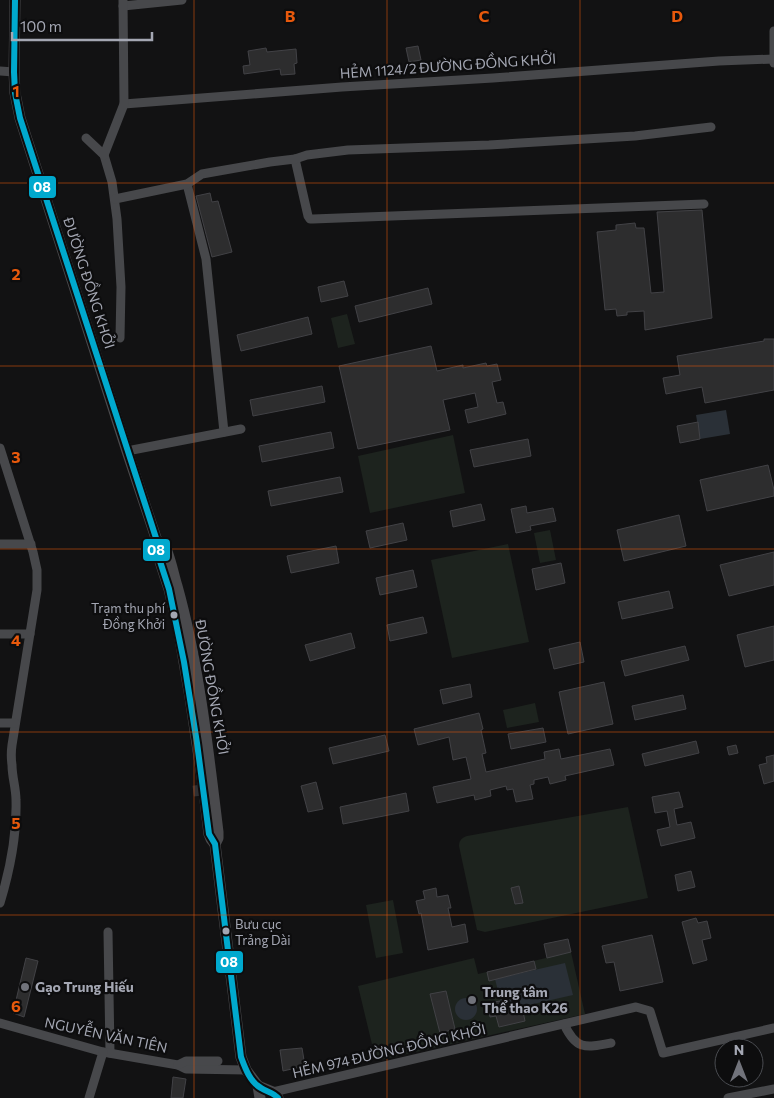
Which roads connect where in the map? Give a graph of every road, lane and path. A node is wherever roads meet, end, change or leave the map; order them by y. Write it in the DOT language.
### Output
graph roads {
  1 [pos="15,0"];
  2 [pos="182,0"];
  3 [pos="123,3"];
  4 [pos="774,31"];
  5 [pos="774,59"];
  6 [pos="774,63"];
  7 [pos="0,72"];
  8 [pos="14,72"];
  9 [pos="124,104"];
  10 [pos="710,127"];
  11 [pos="86,138"];
  12 [pos="104,155"];
  13 [pos="295,159"];
  14 [pos="187,184"];
  15 [pos="114,199"];
  16 [pos="704,204"];
  17 [pos="120,338"];
  18 [pos="241,429"];
  19 [pos="224,432"];
  20 [pos="0,448"];
  21 [pos="127,451"];
  22 [pos="157,541"];
  23 [pos="0,544"];
  24 [pos="31,544"];
  25 [pos="0,634"];
  26 [pos="30,634"];
  27 [pos="0,723"];
  28 [pos="15,723"];
  29 [pos="201,781"];
  30 [pos="204,804"];
  31 [pos="215,844"];
  32 [pos="4,871"];
  33 [pos="0,903"];
  34 [pos="108,932"];
  35 [pos="0,1023"];
  36 [pos="564,1024"];
  37 [pos="774,1028"];
  38 [pos="611,1043"];
  39 [pos="107,1052"];
  40 [pos="218,1061"];
  41 [pos="178,1065"];
  42 [pos="246,1070"];
  43 [pos="774,1089"];
  44 [pos="259,1092"];
  45 [pos="272,1096"];
  46 [pos="89,1098"];
  47 [pos="728,1098"];
  1 -- 8 [label="main road, ĐƯỜNG ĐỒNG KHỞI"];
  2 -- 3 [label="street"];
  3 -- 9 [label="street"];
  4 -- 5 [label="street"];
  5 -- 6 [label="street"];
  5 -- 9 [label="street, HẺM 1124/2 ĐƯỜNG ĐỒNG KHỞI"];
  7 -- 8 [label="street"];
  8 -- 21 [label="main road, ĐƯỜNG ĐỒNG KHỞI"];
  9 -- 12 [label="street"];
  10 -- 13 [label="street"];
  11 -- 12 [label="street"];
  12 -- 15 [label="street"];
  13 -- 14 [label="street"];
  13 -- 16 [label="street"];
  14 -- 15 [label="street"];
  14 -- 19 [label="street"];
  15 -- 17 [label="street"];
  18 -- 19 [label="street"];
  19 -- 21 [label="street"];
  20 -- 24 [label="street"];
  21 -- 22 [label="main road, ĐƯỜNG ĐỒNG KHỞI"];
  22 -- 29 [label="main road, ĐƯỜNG ĐỒNG KHỞI"];
  22 -- 31 [label="main road, ĐƯỜNG ĐỒNG KHỞI"];
  23 -- 24 [label="street"];
  24 -- 26 [label="street"];
  25 -- 26 [label="street"];
  26 -- 28 [label="street"];
  27 -- 28 [label="street"];
  28 -- 32 [label="street"];
  30 -- 31 [label="main road, ĐƯỜNG ĐỒNG KHỞI"];
  31 -- 42 [label="main road, ĐƯỜNG ĐỒNG KHỞI"];
  32 -- 33 [label="street"];
  34 -- 39 [label="street"];
  35 -- 39 [label="street, NGUYỄN VĂN TIÊN"];
  36 -- 37 [label="street, HẺM 974 ĐƯỜNG ĐỒNG KHỞI"];
  36 -- 38 [label="street"];
  36 -- 45 [label="street, HẺM 974 ĐƯỜNG ĐỒNG KHỞI"];
  39 -- 41 [label="street, NGUYỄN VĂN TIÊN"];
  39 -- 46 [label="street"];
  40 -- 41 [label="street, NGUYỄN VĂN TIÊN"];
  41 -- 42 [label="street, NGUYỄN VĂN TIÊN"];
  42 -- 44 [label="main road, ĐƯỜNG ĐỒNG KHỞI"];
  43 -- 47 [label="street"];
  44 -- 45 [label="main road, ĐƯỜNG ĐỒNG KHỞI"];
}
